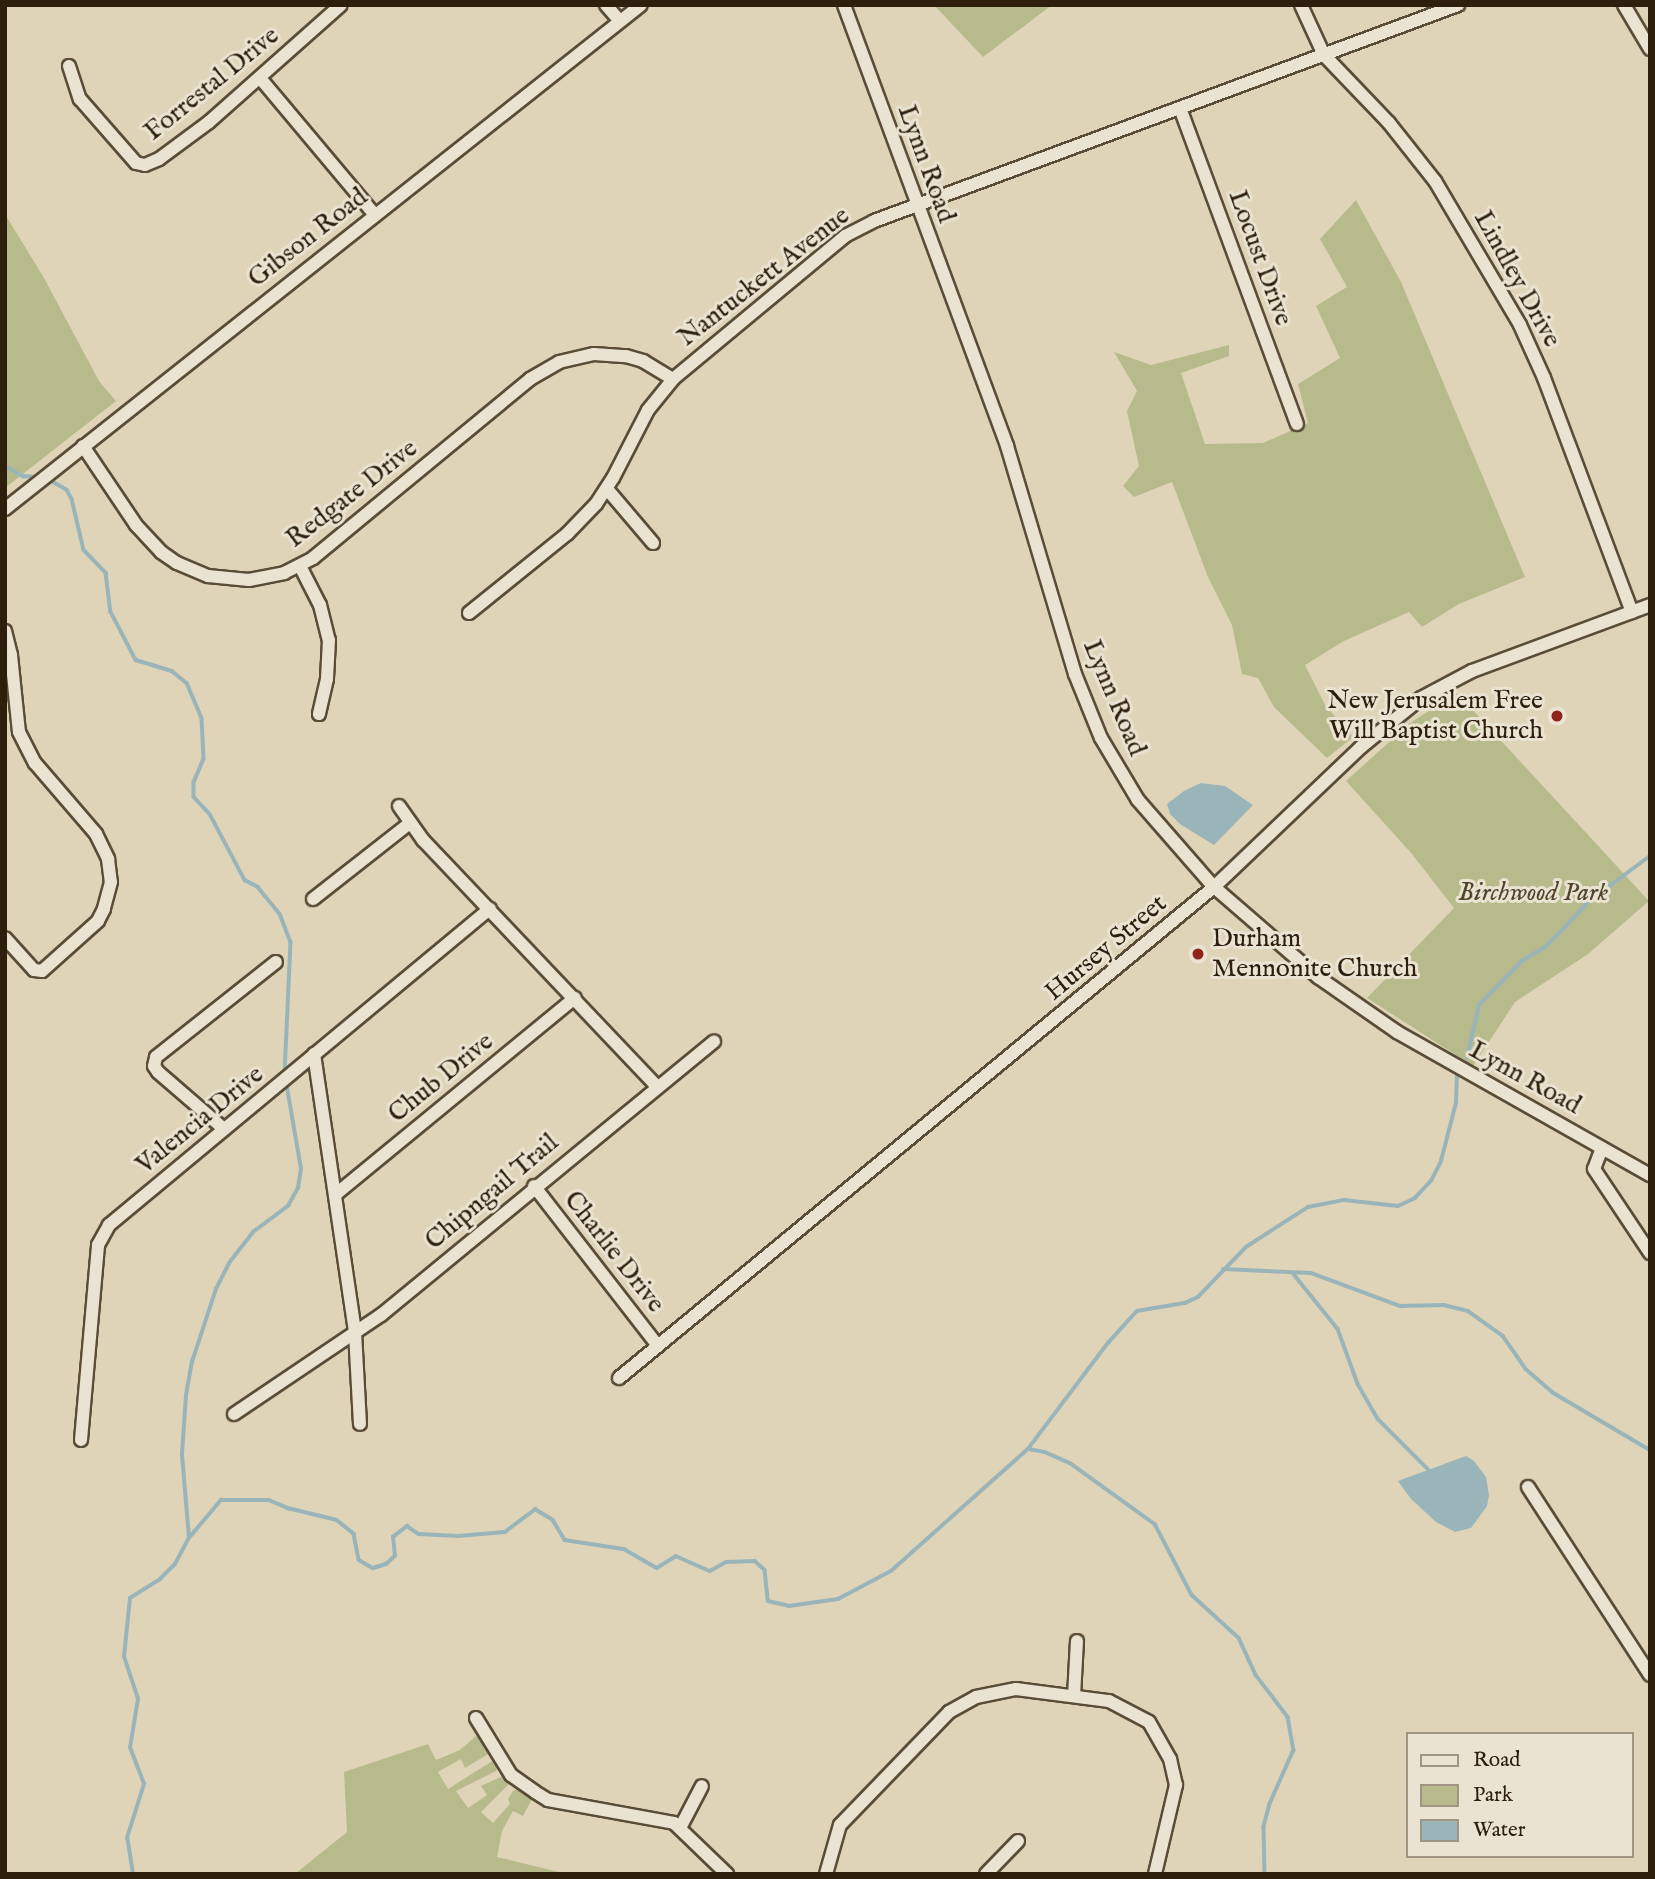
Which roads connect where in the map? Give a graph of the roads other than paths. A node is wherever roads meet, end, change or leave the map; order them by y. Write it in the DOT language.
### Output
graph roads {
  1 [pos="606,5"];
  2 [pos="641,5"];
  3 [pos="844,5"];
  4 [pos="1301,5"];
  5 [pos="1458,5"];
  6 [pos="1624,5"];
  7 [pos="339,6"];
  8 [pos="621,21"];
  9 [pos="1650,49"];
  10 [pos="1324,55"];
  11 [pos="68,66"];
  12 [pos="260,78"];
  13 [pos="1180,108"];
  14 [pos="917,205"];
  15 [pos="374,214"];
  16 [pos="673,379"];
  17 [pos="1297,424"];
  18 [pos="83,446"];
  19 [pos="607,489"];
  20 [pos="5,509"];
  21 [pos="653,543"];
  22 [pos="300,566"];
  23 [pos="1650,606"];
  24 [pos="1632,612"];
  25 [pos="469,613"];
  26 [pos="5,631"];
  27 [pos="319,714"];
  28 [pos="399,806"];
  29 [pos="410,823"];
  30 [pos="1214,887"];
  31 [pos="313,899"];
  32 [pos="490,909"];
  33 [pos="5,938"];
  34 [pos="276,961"];
  35 [pos="575,998"];
  36 [pos="713,1041"];
  37 [pos="314,1054"];
  38 [pos="657,1087"];
  39 [pos="224,1129"];
  40 [pos="1602,1148"];
  41 [pos="1650,1175"];
  42 [pos="534,1186"];
  43 [pos="336,1194"];
  44 [pos="1650,1253"];
  45 [pos="355,1332"];
  46 [pos="658,1346"];
  47 [pos="618,1378"];
  48 [pos="234,1414"];
  49 [pos="360,1424"];
  50 [pos="81,1440"];
  51 [pos="1528,1487"];
  52 [pos="1077,1641"];
  53 [pos="1650,1675"];
  54 [pos="1074,1696"];
  55 [pos="476,1718"];
  56 [pos="702,1786"];
  57 [pos="680,1828"];
  58 [pos="1018,1841"];
  59 [pos="727,1874"];
  60 [pos="826,1874"];
  61 [pos="986,1874"];
  62 [pos="1155,1874"];
  1 -- 8 [label="street"];
  2 -- 8 [label="street, Gibson Road"];
  3 -- 14 [label="street, Lynn Road"];
  4 -- 10 [label="street, Lindley Drive"];
  5 -- 10 [label="street, Nantuckett Avenue"];
  6 -- 9 [label="street"];
  7 -- 12 [label="street, Forrestal Drive"];
  8 -- 15 [label="street, Gibson Road"];
  10 -- 13 [label="street, Nantuckett Avenue"];
  10 -- 24 [label="street, Lindley Drive"];
  11 -- 12 [label="street, Forrestal Drive"];
  12 -- 15 [label="street"];
  13 -- 14 [label="street, Nantuckett Avenue"];
  13 -- 17 [label="street, Locust Drive"];
  14 -- 16 [label="street, Nantuckett Avenue"];
  14 -- 30 [label="street, Lynn Road"];
  15 -- 18 [label="street, Gibson Road"];
  16 -- 19 [label="street, Nantuckett Avenue"];
  16 -- 22 [label="street, Redgate Drive"];
  18 -- 20 [label="street, Gibson Road"];
  18 -- 22 [label="street, Redgate Drive"];
  19 -- 21 [label="street"];
  19 -- 25 [label="street, Nantuckett Avenue"];
  22 -- 27 [label="street"];
  23 -- 24 [label="street, Hursey Street"];
  24 -- 30 [label="street, Hursey Street"];
  26 -- 33 [label="street"];
  28 -- 29 [label="street"];
  29 -- 31 [label="street"];
  29 -- 32 [label="street"];
  30 -- 40 [label="street, Lynn Road"];
  30 -- 46 [label="street, Hursey Street"];
  32 -- 35 [label="street"];
  32 -- 37 [label="street, Valencia Drive"];
  34 -- 39 [label="street"];
  35 -- 38 [label="street"];
  35 -- 43 [label="street, Chub Drive"];
  36 -- 38 [label="street, Chipngail Trail"];
  37 -- 39 [label="street, Valencia Drive"];
  37 -- 43 [label="street"];
  38 -- 42 [label="street, Chipngail Trail"];
  39 -- 50 [label="street, Valencia Drive"];
  40 -- 41 [label="street, Lynn Road"];
  40 -- 44 [label="street"];
  42 -- 45 [label="street, Chipngail Trail"];
  42 -- 46 [label="street, Charlie Drive"];
  43 -- 45 [label="street"];
  45 -- 48 [label="street, Chipngail Trail"];
  45 -- 49 [label="street"];
  46 -- 47 [label="street, Hursey Street"];
  51 -- 53 [label="street"];
  52 -- 54 [label="street"];
  54 -- 60 [label="street"];
  54 -- 62 [label="street"];
  55 -- 57 [label="street"];
  56 -- 57 [label="street"];
  57 -- 59 [label="street"];
  58 -- 61 [label="street"];
}
